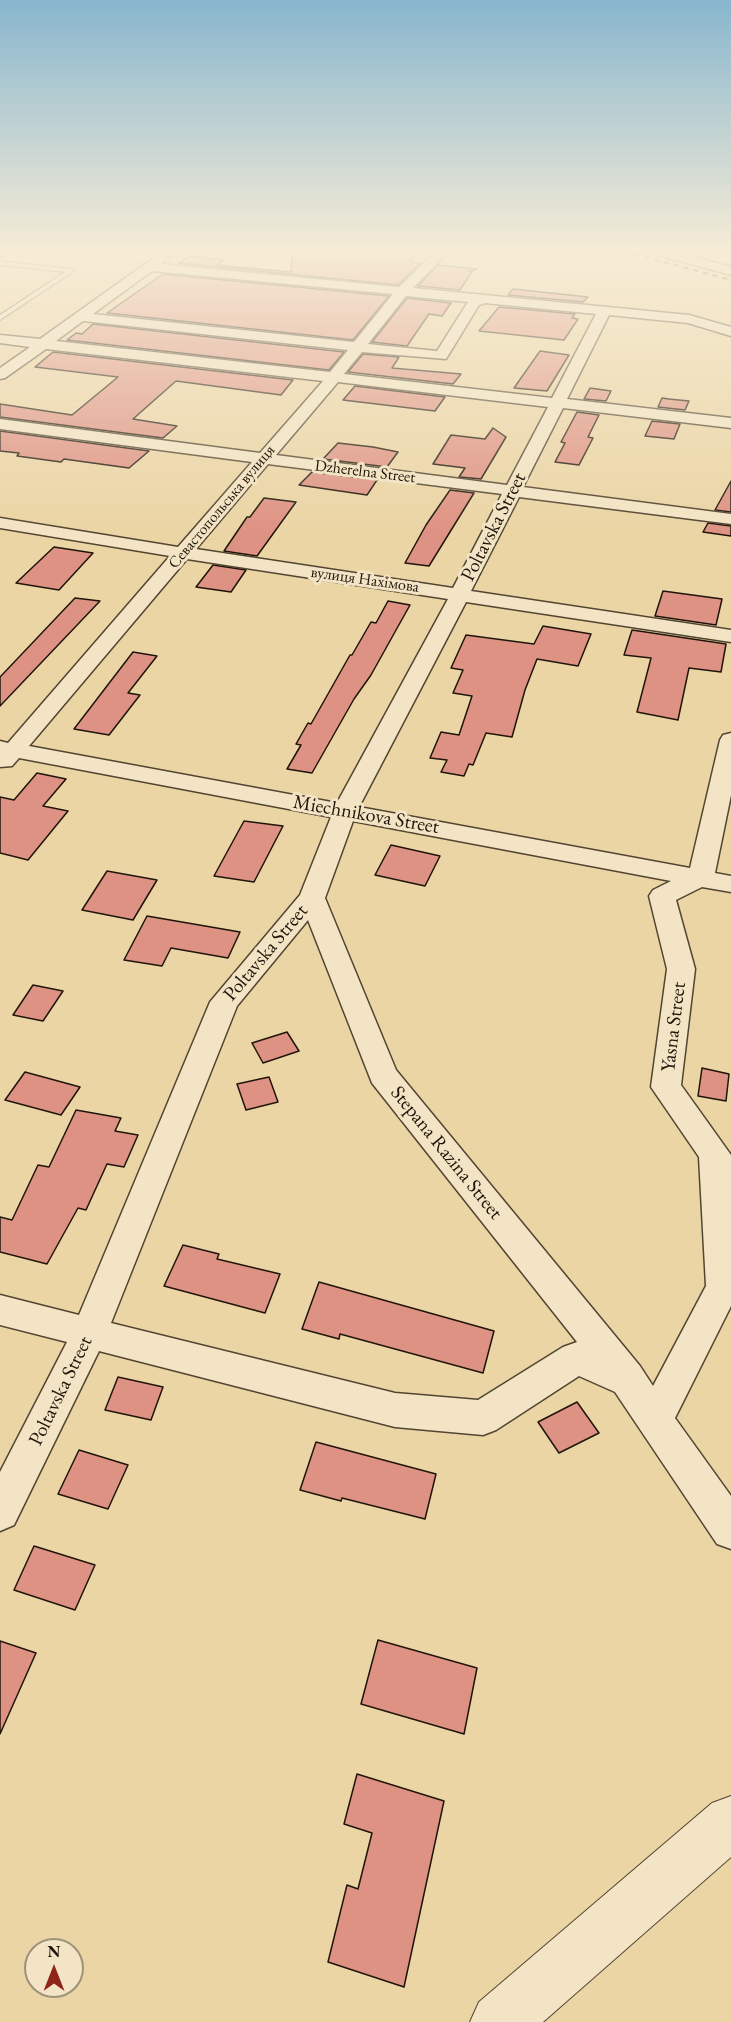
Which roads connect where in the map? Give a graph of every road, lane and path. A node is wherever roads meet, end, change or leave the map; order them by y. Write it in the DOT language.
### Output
graph roads {
  1 [pos="37,343"];
  2 [pos="308,343"];
  3 [pos="361,343"];
  4 [pos="449,343"];
  5 [pos="587,343"];
  6 [pos="43,344"];
  7 [pos="357,349"];
  8 [pos="0,375"];
  9 [pos="334,377"];
  10 [pos="556,403"];
  11 [pos="731,423"];
  12 [pos="0,424"];
  13 [pos="263,458"];
  14 [pos="512,491"];
  15 [pos="731,519"];
  16 [pos="0,523"];
  17 [pos="183,553"];
  18 [pos="460,594"];
  19 [pos="731,636"];
  20 [pos="731,740"];
  21 [pos="4,755"];
  22 [pos="345,811"];
  23 [pos="701,878"];
  24 [pos="731,884"];
  25 [pos="312,898"];
  26 [pos="718,1141"];
  27 [pos="0,1310"];
  28 [pos="89,1334"];
  29 [pos="628,1380"];
  30 [pos="655,1420"];
  31 [pos="0,1512"];
  32 [pos="731,1530"];
  33 [pos="731,1822"];
  34 [pos="499,2022"];
  1 -- 6 [label="street"];
  2 -- 7 [label="street"];
  3 -- 7 [label="street, Севастопольська вулиця"];
  4 -- 7 [label="street"];
  5 -- 10 [label="street, Poltavska Street"];
  6 -- 8 [label="street"];
  6 -- 9 [label="street"];
  7 -- 9 [label="street, Севастопольська вулиця"];
  9 -- 10 [label="street"];
  9 -- 13 [label="street, Севастопольська вулиця"];
  10 -- 11 [label="street"];
  10 -- 14 [label="street, Poltavska Street"];
  12 -- 13 [label="street, Dzherelna Street"];
  13 -- 14 [label="street, Dzherelna Street"];
  13 -- 17 [label="street, Севастопольська вулиця"];
  14 -- 15 [label="street, Dzherelna Street"];
  14 -- 18 [label="street, Poltavska Street"];
  16 -- 17 [label="street, вулиця Нахімова"];
  17 -- 18 [label="street, вулиця Нахімова"];
  17 -- 21 [label="street, Севастопольська вулиця"];
  18 -- 19 [label="street, вулиця Нахімова"];
  18 -- 22 [label="street, Poltavska Street"];
  20 -- 23 [label="street"];
  21 -- 22 [label="street, Miechnikova Street"];
  22 -- 23 [label="street, Miechnikova Street"];
  22 -- 25 [label="street, Poltavska Street"];
  23 -- 24 [label="street, Miechnikova Street"];
  23 -- 26 [label="street, Yasna Street"];
  25 -- 28 [label="street, Poltavska Street"];
  25 -- 29 [label="street, Stepana Razina Street"];
  26 -- 30 [label="street, Yasna Street"];
  27 -- 28 [label="street"];
  28 -- 29 [label="street"];
  28 -- 31 [label="street, Poltavska Street"];
  29 -- 30 [label="street, Stepana Razina Street"];
  30 -- 32 [label="street, Stepana Razina Street"];
  33 -- 34 [label="street"];
}
